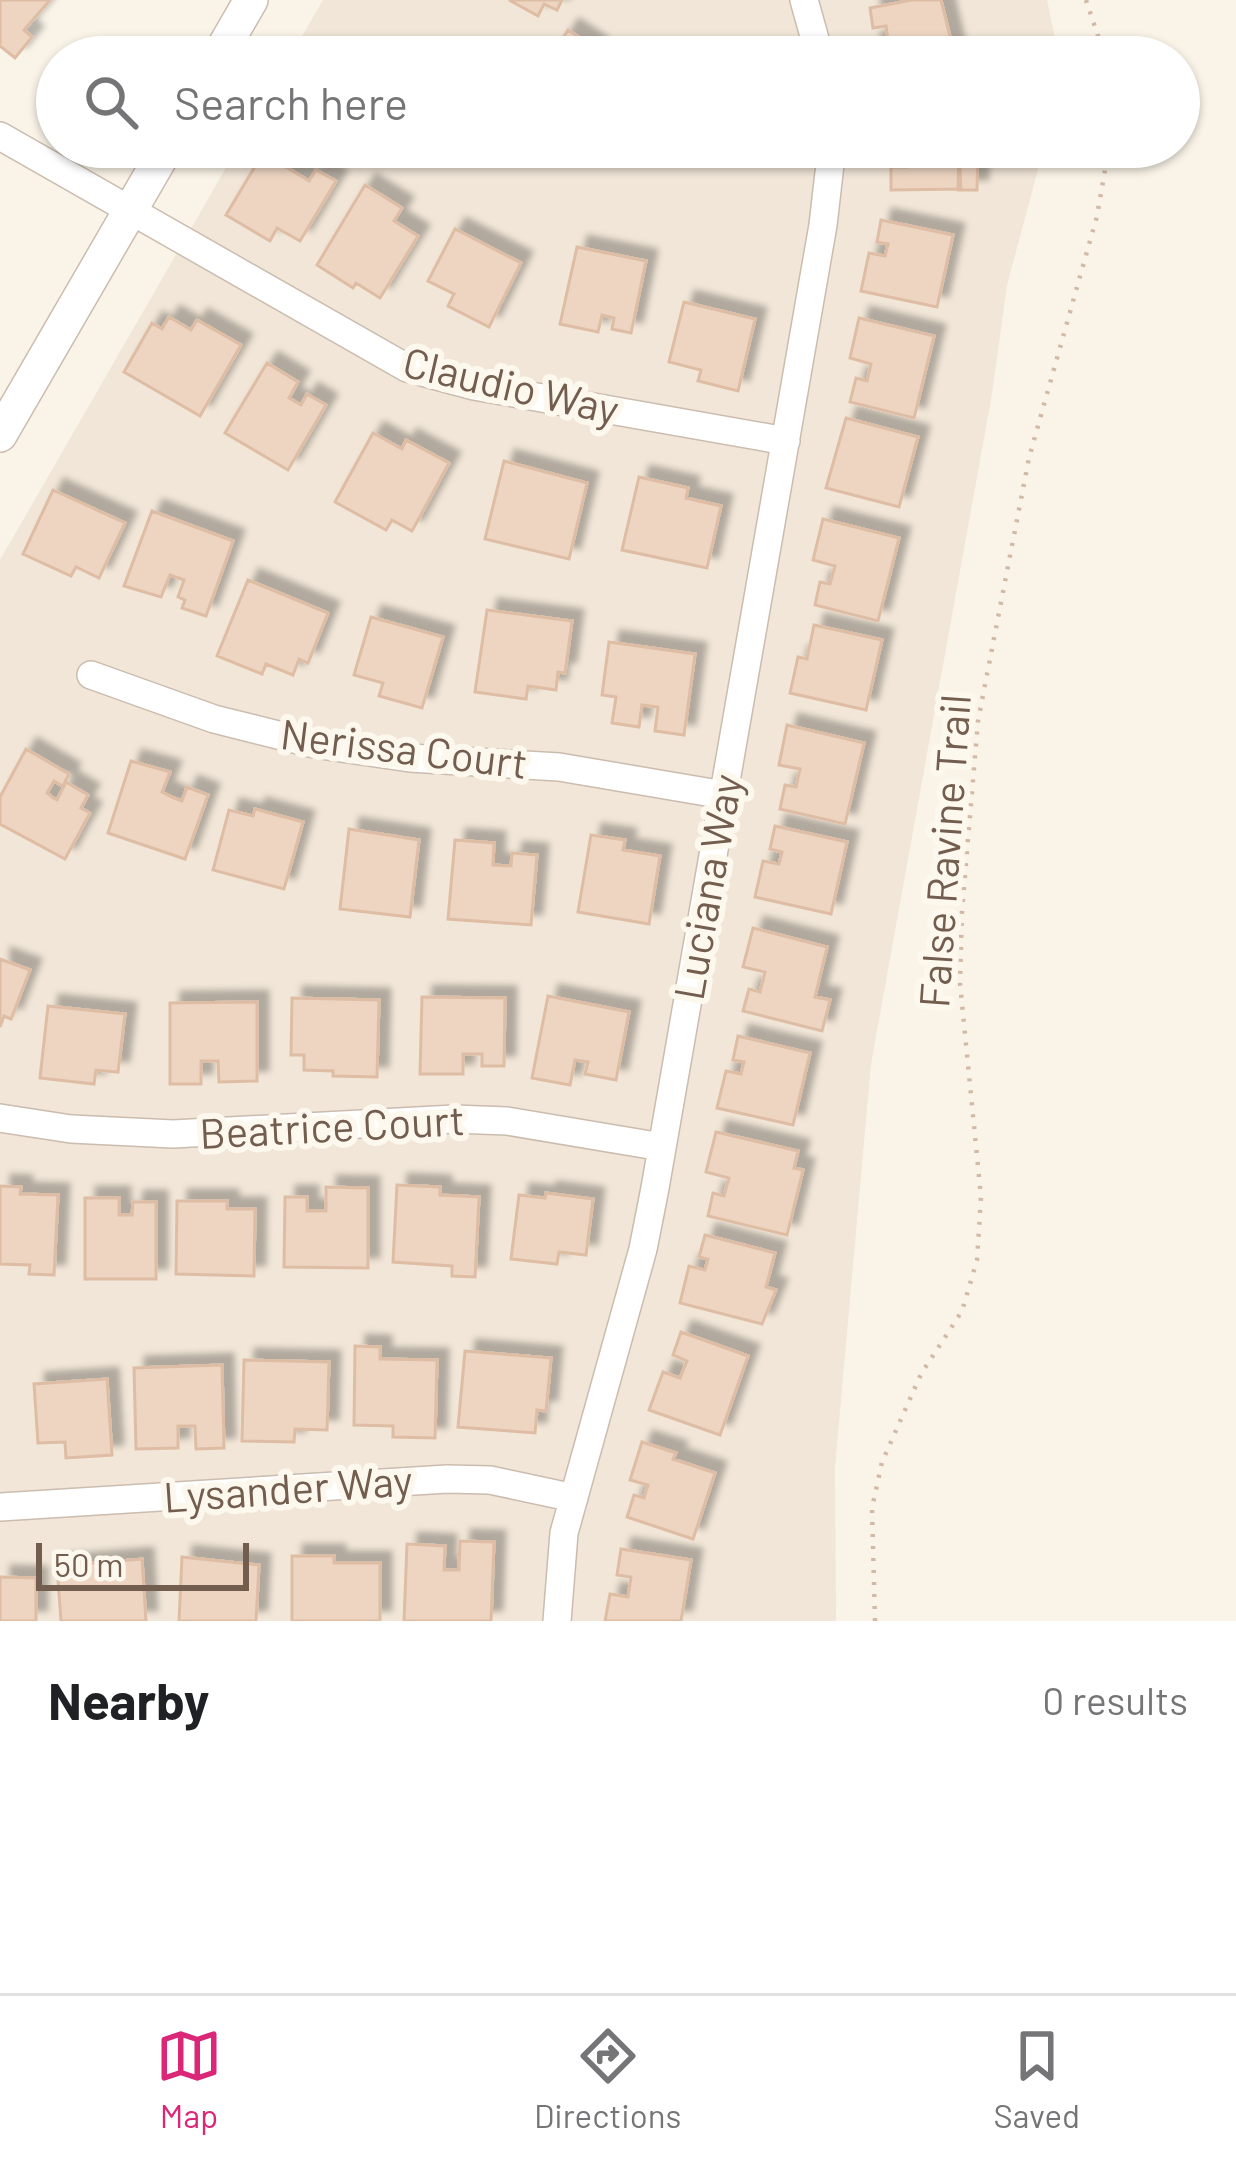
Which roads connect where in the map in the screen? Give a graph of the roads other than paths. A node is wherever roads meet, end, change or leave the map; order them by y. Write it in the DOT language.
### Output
graph roads {
  1 [pos="250,0"];
  2 [pos="804,0"];
  3 [pos="230,36"];
  4 [pos="814,36"];
  5 [pos="0,136"];
  6 [pos="36,157"];
  7 [pos="54,168"];
  8 [pos="154,168"];
  9 [pos="830,168"];
  10 [pos="129,212"];
  11 [pos="0,435"];
  12 [pos="786,441"];
  13 [pos="92,675"];
  14 [pos="724,795"];
  15 [pos="0,1118"];
  16 [pos="662,1148"];
  17 [pos="574,1498"];
  18 [pos="0,1507"];
  19 [pos="557,1621"];
  1 -- 3 [label="street"];
  2 -- 4 [label="street"];
  5 -- 6 [label="street, Claudio Way"];
  7 -- 10 [label="street, Claudio Way"];
  8 -- 10 [label="street"];
  9 -- 12 [label="street, Luciana Way"];
  10 -- 11 [label="street"];
  10 -- 12 [label="street, Claudio Way"];
  12 -- 14 [label="street, Luciana Way"];
  13 -- 14 [label="street, Nerissa Court"];
  14 -- 16 [label="street, Luciana Way"];
  15 -- 16 [label="street, Beatrice Court"];
  16 -- 17 [label="street, Luciana Way"];
  17 -- 18 [label="street, Lysander Way"];
  17 -- 19 [label="street, Luciana Way"];
}
